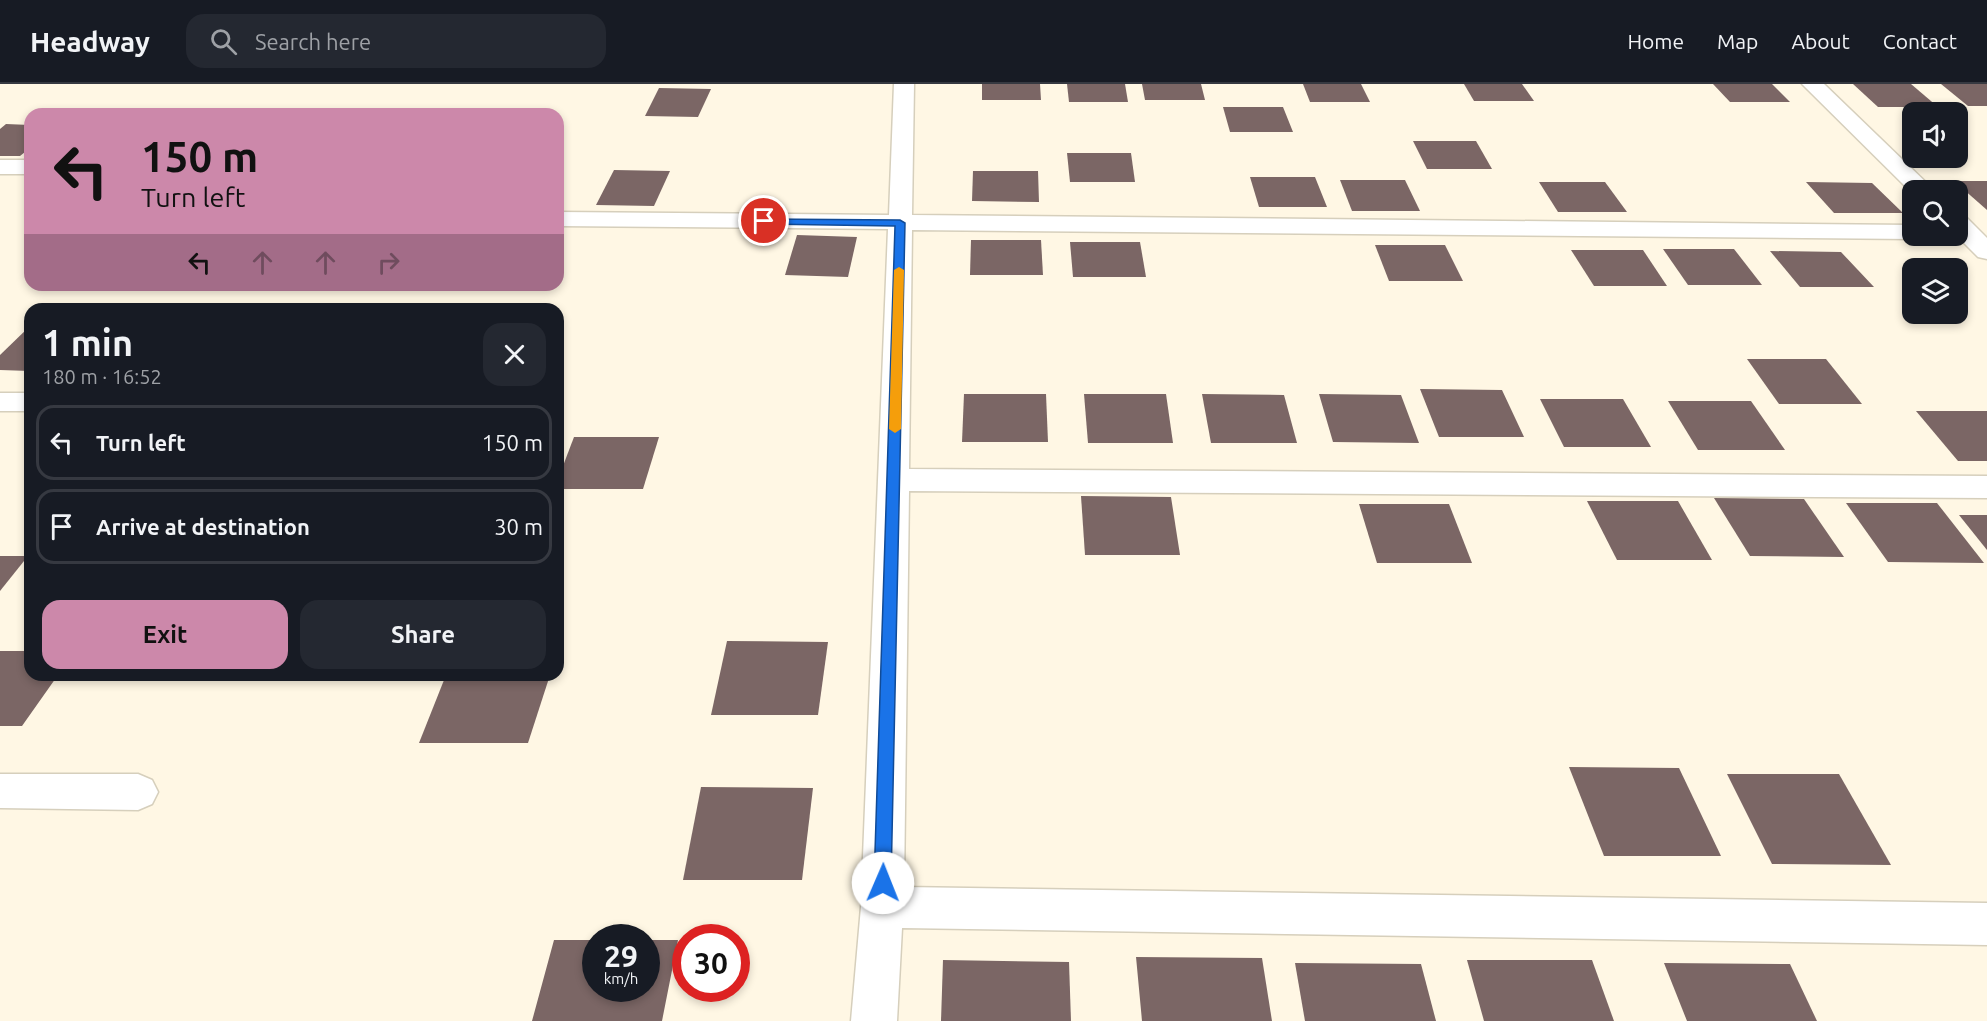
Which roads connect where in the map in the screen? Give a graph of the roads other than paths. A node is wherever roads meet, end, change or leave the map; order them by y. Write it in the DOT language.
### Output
graph roads {
  1 [pos="904,84"];
  2 [pos="1812,84"];
  3 [pos="0,167"];
  4 [pos="24,167"];
  5 [pos="1913,180"];
  6 [pos="564,219"];
  7 [pos="900,223"];
  8 [pos="1968,231"];
  9 [pos="1902,232"];
  10 [pos="1987,252"];
  11 [pos="0,402"];
  12 [pos="24,402"];
  13 [pos="894,480"];
  14 [pos="1987,487"];
  15 [pos="0,790"];
  16 [pos="138,792"];
  17 [pos="882,906"];
  18 [pos="1987,924"];
  19 [pos="874,1021"];
  1 -- 7 [label="street"];
  2 -- 5 [label="street"];
  3 -- 4 [label="street"];
  6 -- 7 [label="street"];
  7 -- 9 [label="street"];
  7 -- 13 [label="street"];
  8 -- 10 [label="street"];
  11 -- 12 [label="street"];
  13 -- 14 [label="street"];
  13 -- 17 [label="street"];
  15 -- 16 [label="street"];
  17 -- 18 [label="street"];
  17 -- 19 [label="street"];
}
